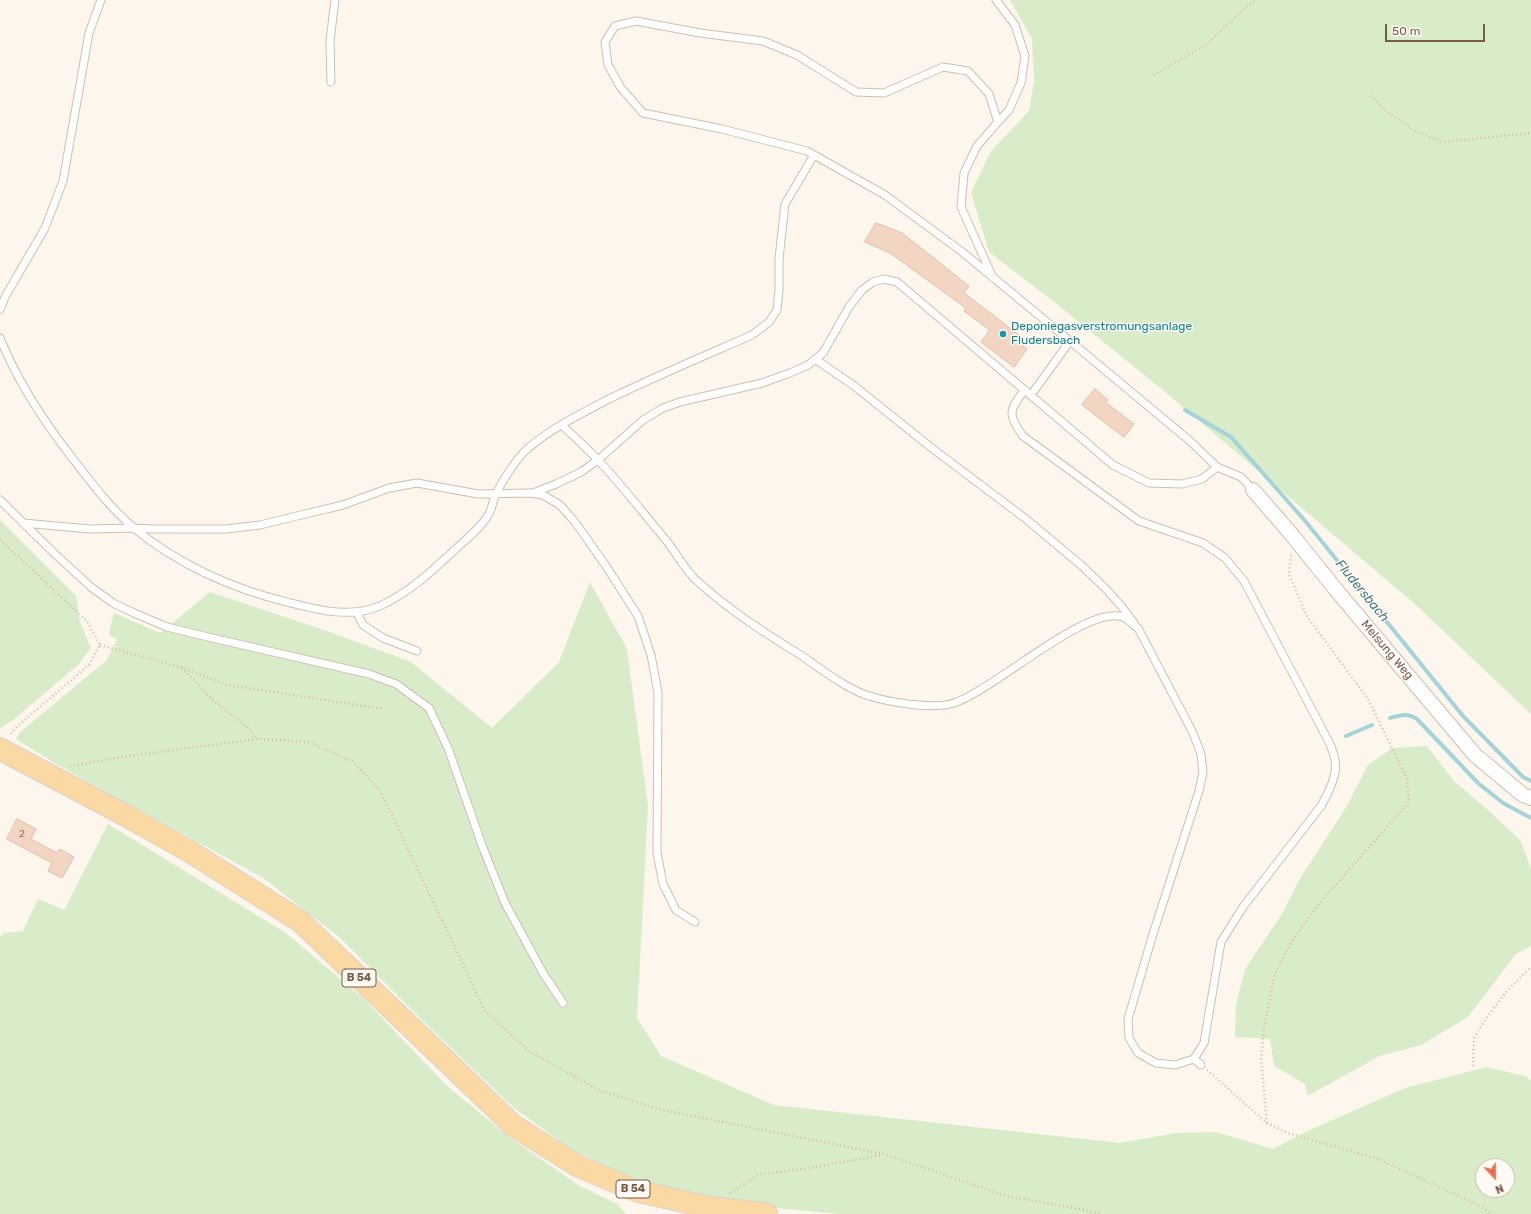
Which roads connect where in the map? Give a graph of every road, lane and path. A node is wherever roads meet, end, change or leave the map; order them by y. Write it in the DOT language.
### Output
graph roads {
  1 [pos="101,0"];
  2 [pos="335,0"];
  3 [pos="996,0"];
  4 [pos="1257,0"];
  5 [pos="1154,75"];
  6 [pos="331,82"];
  7 [pos="1371,96"];
  8 [pos="998,122"];
  9 [pos="1531,133"];
  10 [pos="814,155"];
  11 [pos="993,278"];
  12 [pos="0,310"];
  13 [pos="0,338"];
  14 [pos="1070,341"];
  15 [pos="815,359"];
  16 [pos="1025,390"];
  17 [pos="1031,395"];
  18 [pos="562,425"];
  19 [pos="598,460"];
  20 [pos="1217,467"];
  21 [pos="1253,490"];
  22 [pos="533,493"];
  23 [pos="496,494"];
  24 [pos="0,500"];
  25 [pos="23,522"];
  26 [pos="133,528"];
  27 [pos="1292,535"];
  28 [pos="0,540"];
  29 [pos="357,613"];
  30 [pos="1138,628"];
  31 [pos="100,645"];
  32 [pos="417,651"];
  33 [pos="180,666"];
  34 [pos="383,709"];
  35 [pos="258,739"];
  36 [pos="2,745"];
  37 [pos="1531,798"];
  38 [pos="695,922"];
  39 [pos="1531,967"];
  40 [pos="563,1003"];
  41 [pos="1194,1059"];
  42 [pos="1201,1065"];
  43 [pos="1473,1066"];
  44 [pos="1267,1123"];
  45 [pos="884,1154"];
  46 [pos="708,1207"];
  47 [pos="767,1214"];
  48 [pos="1492,1214"];
  1 -- 12 [label="lane"];
  2 -- 6 [label="lane"];
  3 -- 8 [label="lane"];
  4 -- 5 [label="path"];
  7 -- 9 [label="path"];
  8 -- 10 [label="lane"];
  8 -- 11 [label="lane"];
  10 -- 11 [label="lane"];
  10 -- 18 [label="lane"];
  11 -- 14 [label="lane"];
  13 -- 26 [label="lane"];
  14 -- 17 [label="lane"];
  14 -- 20 [label="lane"];
  15 -- 16 [label="lane"];
  15 -- 19 [label="lane"];
  15 -- 30 [label="lane"];
  16 -- 17 [label="lane"];
  16 -- 41 [label="lane"];
  17 -- 20 [label="lane"];
  18 -- 19 [label="lane"];
  18 -- 23 [label="lane"];
  19 -- 22 [label="lane"];
  19 -- 30 [label="lane"];
  20 -- 21 [label="lane"];
  21 -- 27 [label="street, Melsung Weg"];
  22 -- 23 [label="lane"];
  22 -- 38 [label="lane"];
  23 -- 26 [label="lane"];
  23 -- 29 [label="lane"];
  24 -- 25 [label="lane"];
  25 -- 26 [label="lane"];
  25 -- 40 [label="lane"];
  26 -- 29 [label="lane"];
  27 -- 37 [label="street, Melsung Weg"];
  27 -- 44 [label="path"];
  28 -- 31 [label="path"];
  29 -- 32 [label="lane"];
  30 -- 41 [label="lane"];
  31 -- 33 [label="path"];
  31 -- 36 [label="path"];
  33 -- 34 [label="path"];
  33 -- 35 [label="path"];
  36 -- 46 [label="main road, B 54"];
  39 -- 43 [label="path"];
  41 -- 42 [label="lane"];
  42 -- 44 [label="path"];
  44 -- 48 [label="path"];
  45 -- 46 [label="path"];
  46 -- 47 [label="main road, B 54"];
}
